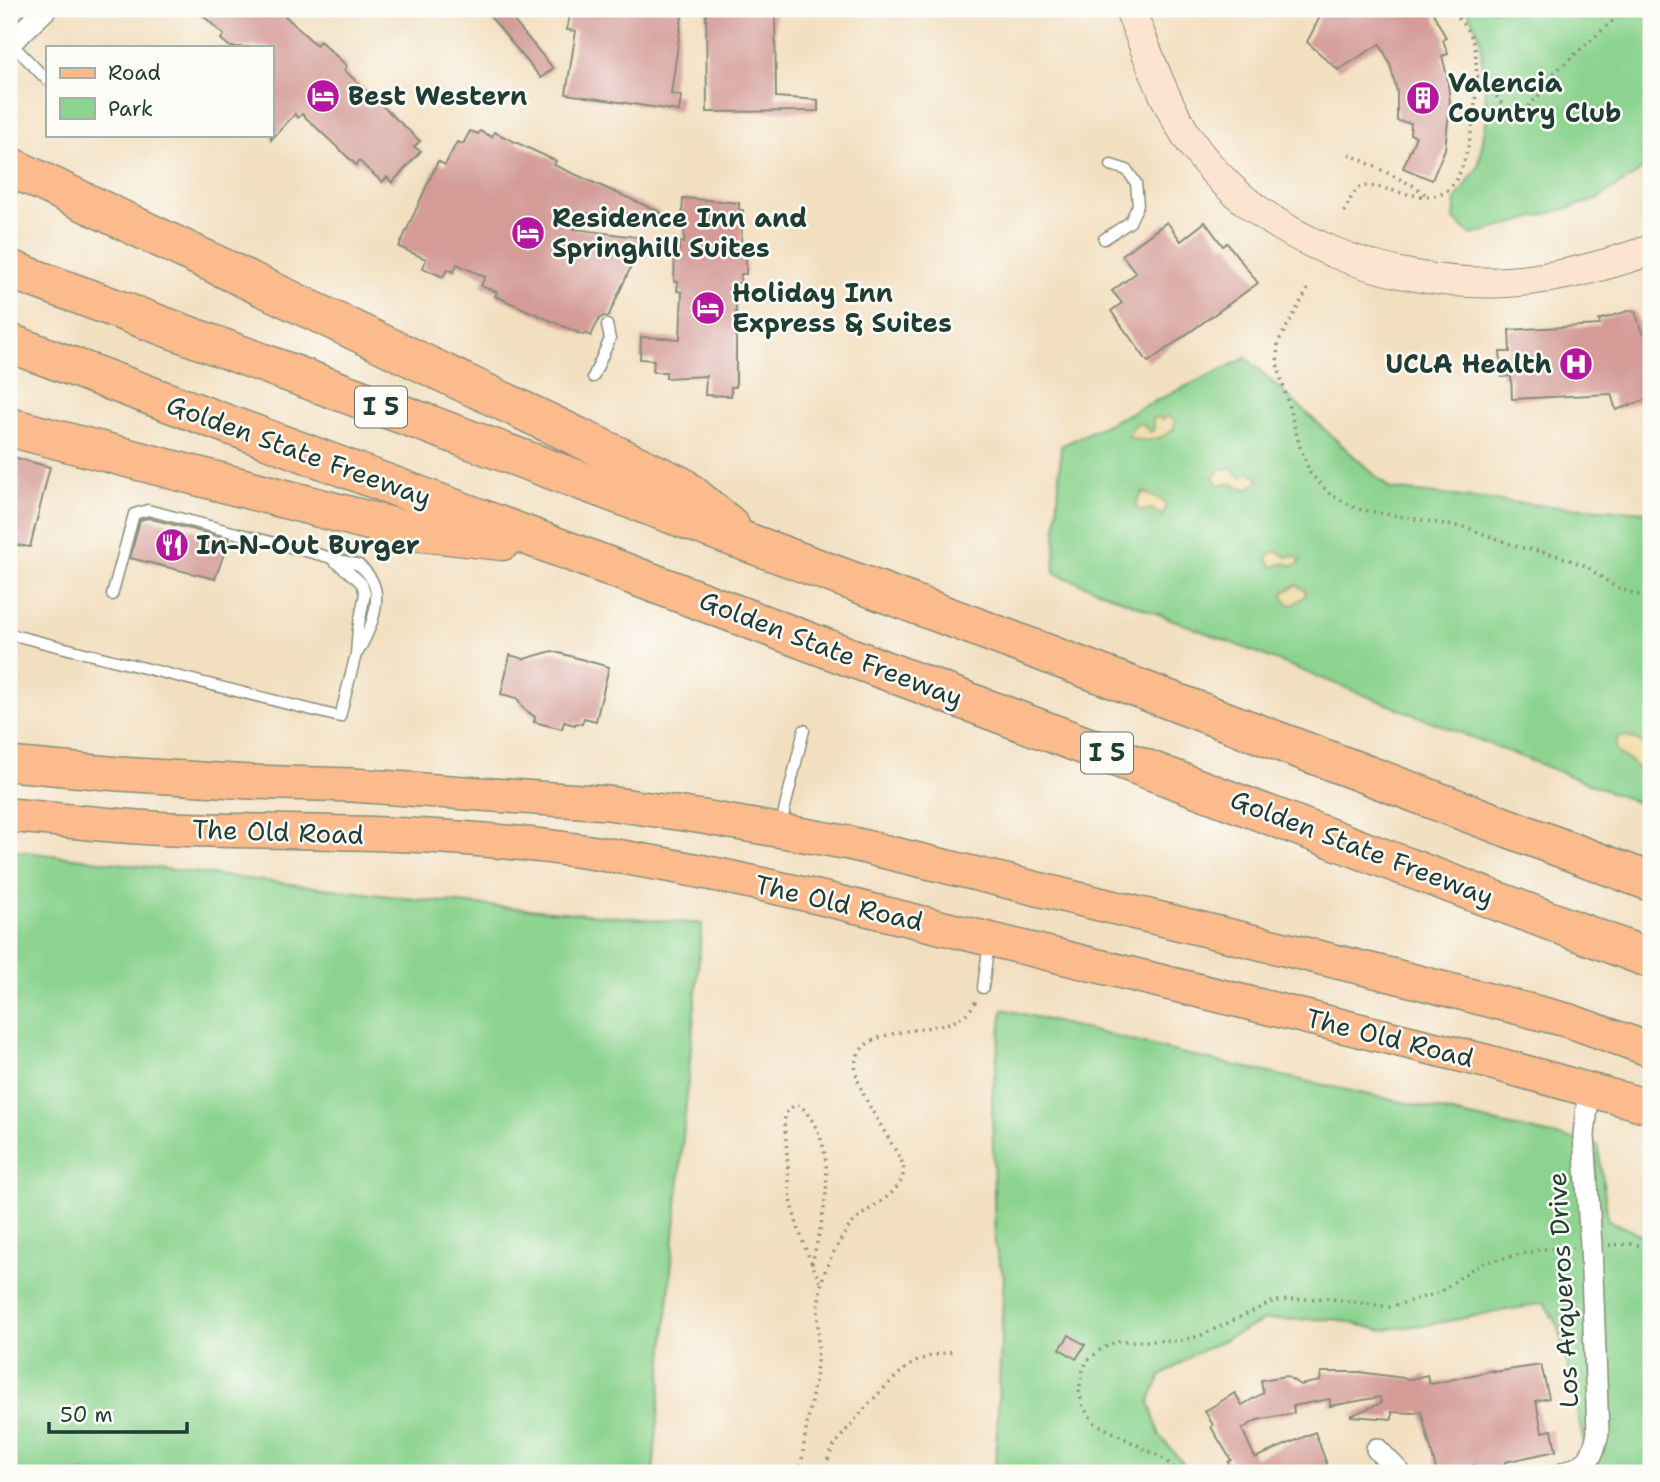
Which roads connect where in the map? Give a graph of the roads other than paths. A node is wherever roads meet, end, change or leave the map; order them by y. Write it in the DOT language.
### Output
graph roads {
  1 [pos="46,9"];
  2 [pos="1130,9"];
  3 [pos="10,43"];
  4 [pos="46,79"];
  5 [pos="1111,165"];
  6 [pos="9,166"];
  7 [pos="1104,239"];
  8 [pos="1651,250"];
  9 [pos="9,269"];
  10 [pos="607,325"];
  11 [pos="9,343"];
  12 [pos="593,377"];
  13 [pos="9,427"];
  14 [pos="753,545"];
  15 [pos="563,549"];
  16 [pos="112,595"];
  17 [pos="9,634"];
  18 [pos="804,730"];
  19 [pos="9,764"];
  20 [pos="9,815"];
  21 [pos="779,831"];
  22 [pos="1651,882"];
  23 [pos="990,939"];
  24 [pos="1651,959"];
  25 [pos="983,988"];
  26 [pos="1651,1050"];
  27 [pos="1589,1088"];
  28 [pos="1651,1107"];
  29 [pos="1377,1448"];
  30 [pos="1400,1473"];
  31 [pos="1564,1473"];
  1 -- 3 [label="street"];
  2 -- 8 [label="street"];
  3 -- 4 [label="lane"];
  5 -- 7 [label="lane"];
  6 -- 14 [label="highway, I 5"];
  9 -- 14 [label="highway, I 5"];
  10 -- 12 [label="lane"];
  11 -- 15 [label="highway, Golden State Freeway / I 5"];
  13 -- 15 [label="highway, I 5"];
  14 -- 22 [label="highway, I 5"];
  15 -- 24 [label="highway, Golden State Freeway / I 5"];
  16 -- 17 [label="lane"];
  18 -- 21 [label="lane"];
  19 -- 21 [label="main road, The Old Road"];
  20 -- 23 [label="main road, The Old Road"];
  21 -- 26 [label="main road, The Old Road"];
  23 -- 25 [label="lane"];
  23 -- 27 [label="main road, The Old Road"];
  27 -- 28 [label="main road, The Old Road"];
  27 -- 31 [label="street, Los Arqueros Drive"];
  29 -- 30 [label="street"];
}
